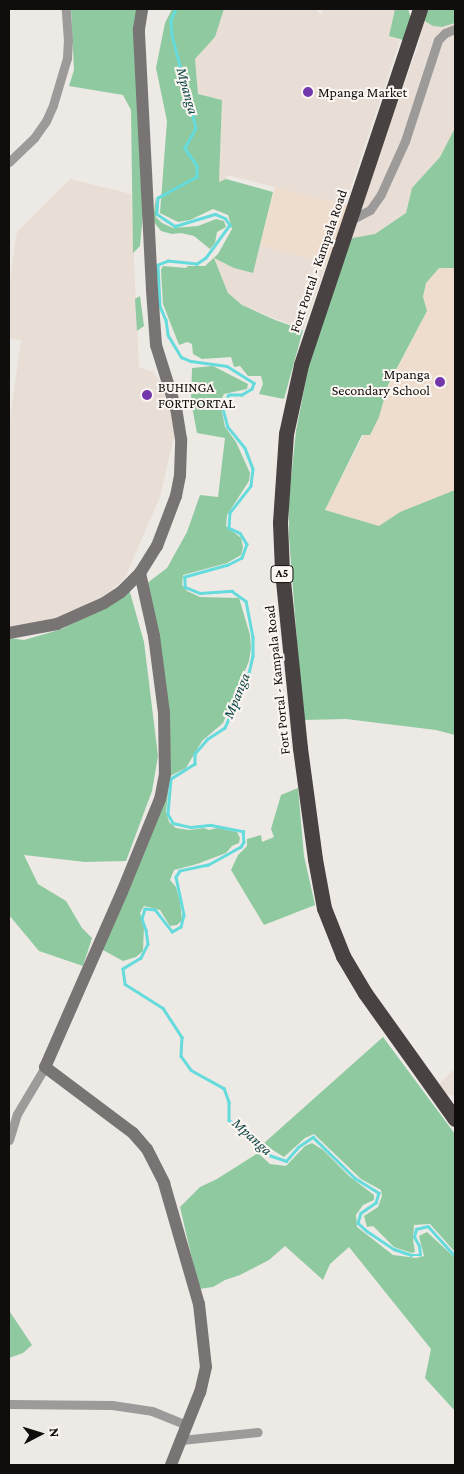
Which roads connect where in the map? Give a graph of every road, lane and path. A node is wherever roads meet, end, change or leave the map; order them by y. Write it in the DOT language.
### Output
graph roads {
  1 [pos="66,9"];
  2 [pos="142,9"];
  3 [pos="420,9"];
  4 [pos="455,29"];
  5 [pos="9,162"];
  6 [pos="349,222"];
  7 [pos="140,573"];
  8 [pos="9,633"];
  9 [pos="45,1067"];
  10 [pos="455,1119"];
  11 [pos="9,1140"];
  12 [pos="9,1404"];
  13 [pos="186,1425"];
  14 [pos="258,1432"];
  15 [pos="181,1440"];
  16 [pos="171,1465"];
  1 -- 5 [label="street"];
  2 -- 7 [label="street"];
  3 -- 6 [label="highway, Fort Portal - Kampala Road / A5"];
  4 -- 6 [label="street"];
  6 -- 10 [label="highway, Fort Portal - Kampala Road / A5"];
  7 -- 8 [label="street"];
  7 -- 9 [label="street"];
  9 -- 11 [label="street"];
  9 -- 13 [label="street"];
  12 -- 13 [label="street"];
  13 -- 15 [label="street"];
  14 -- 15 [label="street"];
  15 -- 16 [label="street"];
}
